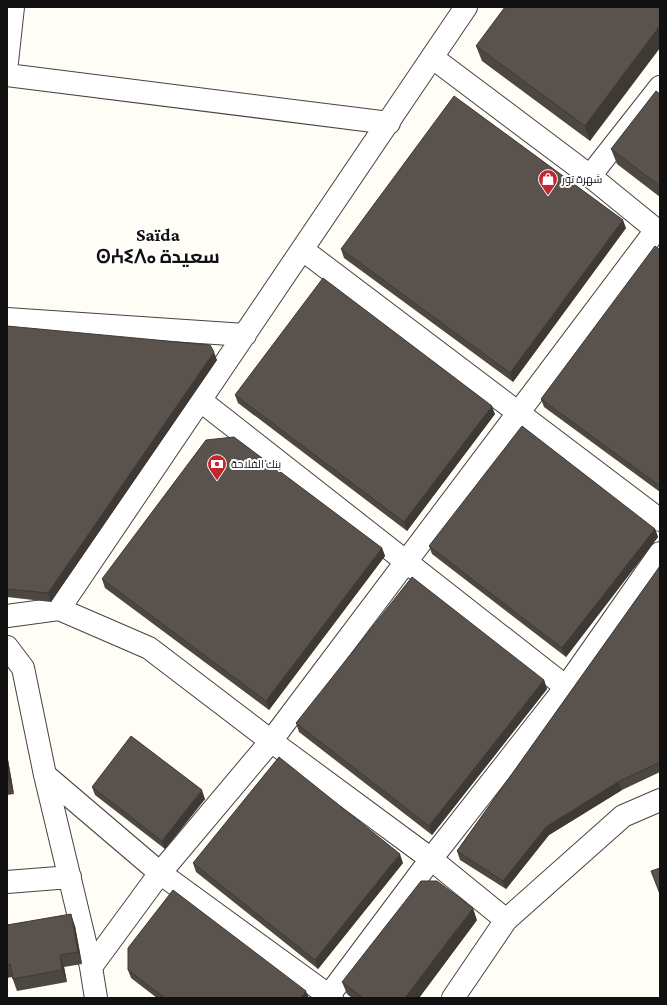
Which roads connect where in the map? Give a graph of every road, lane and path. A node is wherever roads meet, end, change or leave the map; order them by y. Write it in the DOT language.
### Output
graph roads {
  1 [pos="13,7"];
  2 [pos="466,7"];
  3 [pos="433,58"];
  4 [pos="7,62"];
  5 [pos="7,75"];
  6 [pos="660,86"];
  7 [pos="389,123"];
  8 [pos="590,176"];
  9 [pos="658,232"];
  10 [pos="303,250"];
  11 [pos="7,320"];
  12 [pos="245,335"];
  13 [pos="201,400"];
  14 [pos="519,415"];
  15 [pos="660,520"];
  16 [pos="660,553"];
  17 [pos="406,562"];
  18 [pos="59,609"];
  19 [pos="7,616"];
  20 [pos="7,647"];
  21 [pos="566,687"];
  22 [pos="271,741"];
  23 [pos="45,774"];
  24 [pos="660,800"];
  25 [pos="431,859"];
  26 [pos="160,873"];
  27 [pos="70,877"];
  28 [pos="7,882"];
  29 [pos="506,920"];
  30 [pos="91,967"];
  31 [pos="329,997"];
  32 [pos="96,998"];
  33 [pos="453,998"];
  1 -- 4 [label="street"];
  2 -- 3 [label="street"];
  3 -- 7 [label="street"];
  3 -- 8 [label="street"];
  5 -- 7 [label="street"];
  6 -- 8 [label="street"];
  7 -- 10 [label="street"];
  8 -- 9 [label="street"];
  9 -- 14 [label="street"];
  10 -- 12 [label="street"];
  10 -- 14 [label="street"];
  11 -- 12 [label="street"];
  12 -- 13 [label="street"];
  13 -- 17 [label="street"];
  13 -- 18 [label="street"];
  14 -- 15 [label="street"];
  14 -- 17 [label="street"];
  16 -- 21 [label="street"];
  17 -- 21 [label="street"];
  17 -- 22 [label="street"];
  18 -- 19 [label="street"];
  18 -- 22 [label="street"];
  20 -- 23 [label="street"];
  21 -- 25 [label="street"];
  22 -- 25 [label="street"];
  22 -- 26 [label="street"];
  23 -- 26 [label="street"];
  23 -- 27 [label="street"];
  24 -- 29 [label="street"];
  25 -- 29 [label="street"];
  25 -- 31 [label="street"];
  26 -- 30 [label="street"];
  26 -- 31 [label="street"];
  27 -- 28 [label="street"];
  27 -- 30 [label="street"];
  29 -- 33 [label="street"];
  30 -- 32 [label="street"];
}
